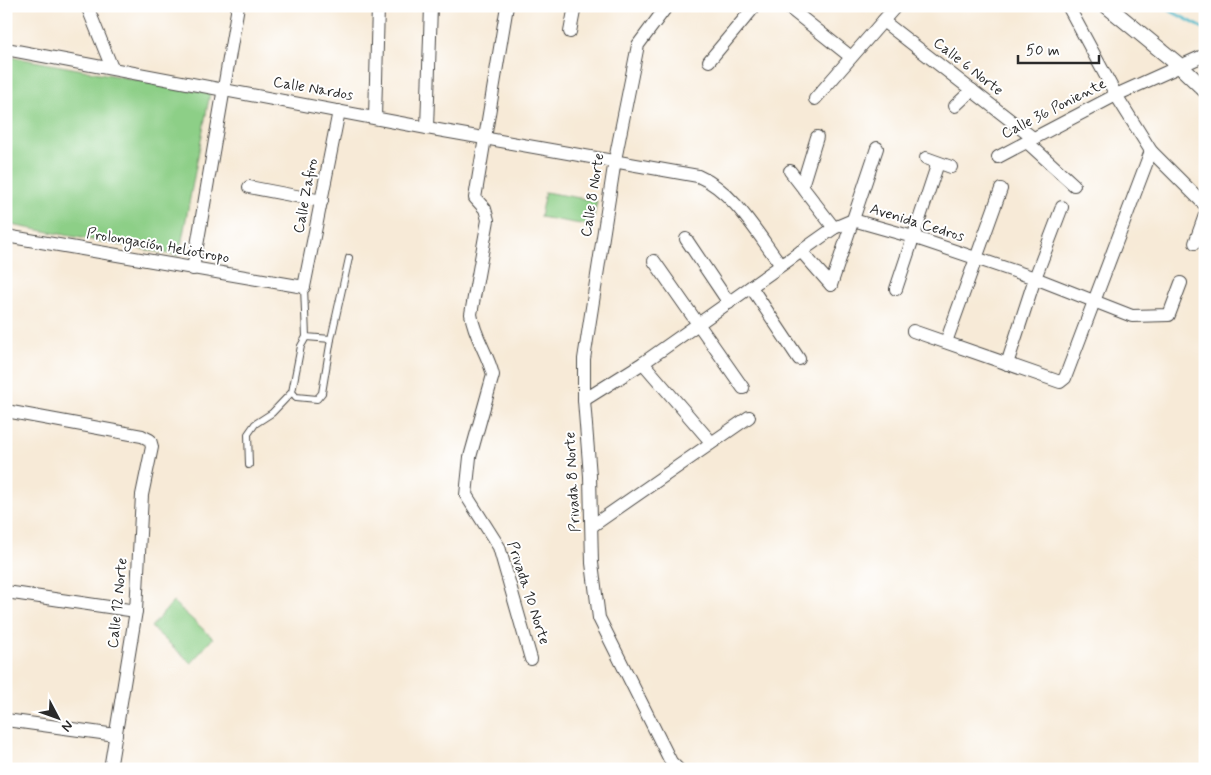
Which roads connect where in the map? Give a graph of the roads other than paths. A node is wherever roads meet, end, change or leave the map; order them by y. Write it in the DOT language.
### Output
graph roads {
  1 [pos="87,6"];
  2 [pos="238,6"];
  3 [pos="431,6"];
  4 [pos="507,6"];
  5 [pos="575,6"];
  6 [pos="667,6"];
  7 [pos="755,6"];
  8 [pos="787,6"];
  9 [pos="896,6"];
  10 [pos="1068,6"];
  11 [pos="1107,6"];
  12 [pos="378,7"];
  13 [pos="884,21"];
  14 [pos="570,32"];
  15 [pos="6,48"];
  16 [pos="1205,56"];
  17 [pos="851,57"];
  18 [pos="709,62"];
  19 [pos="1180,66"];
  20 [pos="112,68"];
  21 [pos="223,89"];
  22 [pos="972,90"];
  23 [pos="1205,90"];
  24 [pos="1116,95"];
  25 [pos="814,99"];
  26 [pos="955,106"];
  27 [pos="339,111"];
  28 [pos="375,117"];
  29 [pos="427,128"];
  30 [pos="484,137"];
  31 [pos="817,137"];
  32 [pos="1030,140"];
  33 [pos="876,148"];
  34 [pos="1151,151"];
  35 [pos="998,157"];
  36 [pos="614,160"];
  37 [pos="951,168"];
  38 [pos="790,171"];
  39 [pos="1074,185"];
  40 [pos="802,186"];
  41 [pos="249,187"];
  42 [pos="1001,189"];
  43 [pos="322,201"];
  44 [pos="1205,205"];
  45 [pos="1062,207"];
  46 [pos="1205,215"];
  47 [pos="853,220"];
  48 [pos="834,228"];
  49 [pos="6,236"];
  50 [pos="913,237"];
  51 [pos="686,238"];
  52 [pos="1195,243"];
  53 [pos="802,251"];
  54 [pos="349,258"];
  55 [pos="975,258"];
  56 [pos="654,262"];
  57 [pos="781,265"];
  58 [pos="193,269"];
  59 [pos="1035,278"];
  60 [pos="1181,283"];
  61 [pos="751,287"];
  62 [pos="304,288"];
  63 [pos="896,289"];
  64 [pos="1096,302"];
  65 [pos="729,303"];
  66 [pos="698,325"];
  67 [pos="913,331"];
  68 [pos="306,337"];
  69 [pos="331,339"];
  70 [pos="946,342"];
  71 [pos="799,359"];
  72 [pos="643,363"];
  73 [pos="1007,364"];
  74 [pos="743,388"];
  75 [pos="292,392"];
  76 [pos="584,400"];
  77 [pos="6,411"];
  78 [pos="748,417"];
  79 [pos="711,442"];
  80 [pos="249,466"];
  81 [pos="592,526"];
  82 [pos="6,592"];
  83 [pos="136,611"];
  84 [pos="532,659"];
  85 [pos="6,720"];
  86 [pos="116,735"];
  87 [pos="110,769"];
  88 [pos="678,769"];
  1 -- 20 [label="street"];
  2 -- 21 [label="street"];
  3 -- 29 [label="street"];
  4 -- 30 [label="street, Privada 10 Norte"];
  5 -- 14 [label="street"];
  6 -- 36 [label="street, Calle 8 Norte"];
  7 -- 18 [label="street"];
  8 -- 17 [label="street"];
  9 -- 13 [label="street"];
  10 -- 24 [label="street"];
  11 -- 19 [label="street"];
  12 -- 28 [label="street"];
  13 -- 17 [label="street"];
  13 -- 22 [label="street, Calle 6 Norte"];
  15 -- 20 [label="street, Calle Nardos"];
  16 -- 19 [label="street, Calle 36 Poniente"];
  17 -- 25 [label="street"];
  19 -- 23 [label="street"];
  19 -- 24 [label="street, Calle 36 Poniente"];
  20 -- 21 [label="street, Calle Nardos"];
  21 -- 27 [label="street, Calle Nardos"];
  21 -- 58 [label="street"];
  22 -- 26 [label="street"];
  22 -- 32 [label="street, Calle 6 Norte"];
  24 -- 32 [label="street, Calle 36 Poniente"];
  24 -- 34 [label="street"];
  27 -- 28 [label="street, Calle Nardos"];
  27 -- 43 [label="street, Calle Zafiro"];
  28 -- 29 [label="street, Calle Nardos"];
  29 -- 30 [label="street, Calle Nardos"];
  30 -- 36 [label="street, Calle Nardos"];
  30 -- 84 [label="street, Privada 10 Norte"];
  31 -- 40 [label="street"];
  32 -- 35 [label="street, Calle 36 Poniente"];
  32 -- 39 [label="street, Calle 6 Norte"];
  33 -- 47 [label="street"];
  34 -- 44 [label="street"];
  34 -- 64 [label="street"];
  36 -- 57 [label="street, Calle Nardos"];
  36 -- 76 [label="street, Calle 8 Norte"];
  37 -- 50 [label="street"];
  38 -- 40 [label="street"];
  40 -- 48 [label="street"];
  41 -- 43 [label="street"];
  42 -- 55 [label="street"];
  43 -- 62 [label="street, Calle Zafiro"];
  45 -- 59 [label="street"];
  46 -- 52 [label="street"];
  47 -- 48 [label="street, Avenida Cedros"];
  47 -- 50 [label="street, Avenida Cedros"];
  47 -- 53 [label="street"];
  48 -- 53 [label="street, Avenida Cedros"];
  49 -- 58 [label="street, Prolongación Heliotropo"];
  50 -- 55 [label="street, Avenida Cedros"];
  50 -- 63 [label="street"];
  51 -- 65 [label="street"];
  53 -- 57 [label="street, Avenida Cedros"];
  54 -- 69 [label="lane"];
  55 -- 59 [label="street, Avenida Cedros"];
  55 -- 70 [label="street"];
  56 -- 66 [label="street"];
  57 -- 61 [label="street, Avenida Cedros"];
  58 -- 62 [label="street, Prolongación Heliotropo"];
  59 -- 64 [label="street, Avenida Cedros"];
  59 -- 73 [label="street"];
  60 -- 64 [label="street, Avenida Cedros"];
  61 -- 65 [label="street, Avenida Cedros"];
  61 -- 71 [label="street"];
  62 -- 68 [label="lane"];
  64 -- 73 [label="street"];
  65 -- 66 [label="street, Avenida Cedros"];
  66 -- 72 [label="street, Avenida Cedros"];
  66 -- 74 [label="street"];
  67 -- 70 [label="street"];
  68 -- 69 [label="lane"];
  68 -- 75 [label="lane"];
  69 -- 75 [label="lane"];
  70 -- 73 [label="street"];
  72 -- 76 [label="street, Avenida Cedros"];
  72 -- 79 [label="street"];
  75 -- 80 [label="lane"];
  76 -- 81 [label="street, Privada 8 Norte"];
  77 -- 83 [label="street, Calle 12 Norte"];
  78 -- 79 [label="street"];
  79 -- 81 [label="street"];
  81 -- 88 [label="street, Privada 8 Norte"];
  82 -- 83 [label="street"];
  83 -- 86 [label="street, Calle 12 Norte"];
  85 -- 86 [label="street"];
  86 -- 87 [label="street, Calle 12 Norte"];
}
